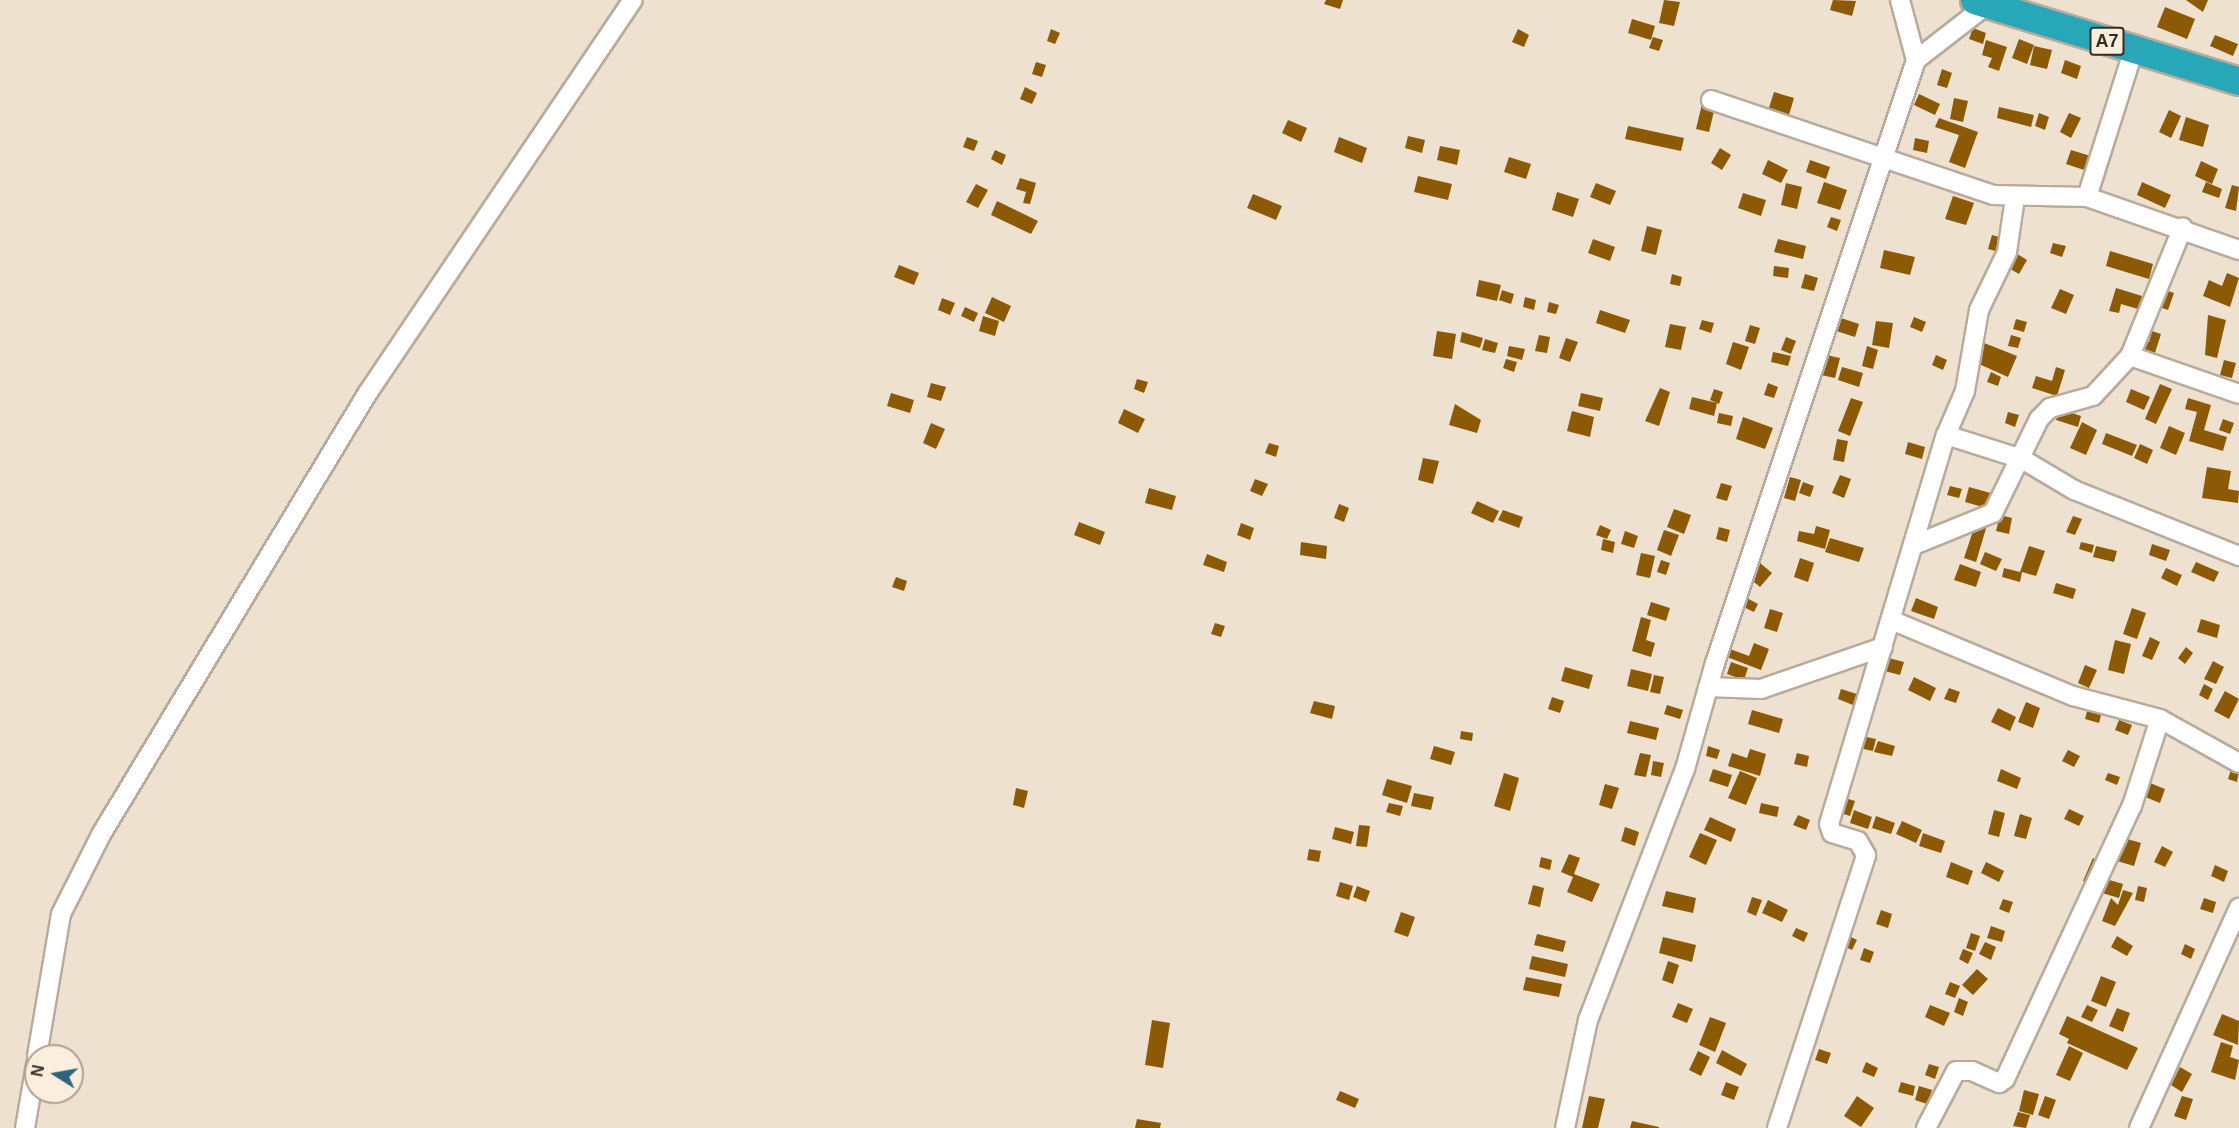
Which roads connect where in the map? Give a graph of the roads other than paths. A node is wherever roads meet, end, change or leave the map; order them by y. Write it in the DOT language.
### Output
graph roads {
  1 [pos="633,0"];
  2 [pos="1900,0"];
  3 [pos="1981,2"];
  4 [pos="2134,49"];
  5 [pos="1916,60"];
  6 [pos="2239,81"];
  7 [pos="1711,100"];
  8 [pos="1884,156"];
  9 [pos="2087,197"];
  10 [pos="2015,198"];
  11 [pos="2183,227"];
  12 [pos="2239,250"];
  13 [pos="2130,356"];
  14 [pos="2239,394"];
  15 [pos="1946,435"];
  16 [pos="2022,459"];
  17 [pos="1914,545"];
  18 [pos="2239,555"];
  19 [pos="1891,620"];
  20 [pos="1884,647"];
  21 [pos="1708,687"];
  22 [pos="2160,719"];
  23 [pos="2239,763"];
  24 [pos="2239,908"];
  25 [pos="39,1044"];
  26 [pos="29,1104"];
  27 [pos="25,1128"];
  28 [pos="1565,1128"];
  29 [pos="1777,1128"];
  30 [pos="1926,1128"];
  31 [pos="2139,1128"];
  1 -- 25 [label="street"];
  2 -- 5 [label="street"];
  3 -- 4 [label="highway, A7"];
  3 -- 5 [label="street"];
  4 -- 6 [label="highway, A7"];
  4 -- 9 [label="street"];
  5 -- 8 [label="street"];
  7 -- 8 [label="street"];
  8 -- 10 [label="street"];
  8 -- 21 [label="street"];
  9 -- 10 [label="street"];
  9 -- 11 [label="street"];
  10 -- 15 [label="street"];
  11 -- 12 [label="street"];
  11 -- 13 [label="street"];
  13 -- 14 [label="street"];
  13 -- 16 [label="street"];
  15 -- 16 [label="street"];
  15 -- 17 [label="street"];
  16 -- 17 [label="street"];
  16 -- 18 [label="street"];
  17 -- 19 [label="street"];
  19 -- 20 [label="street"];
  19 -- 22 [label="street"];
  20 -- 21 [label="street"];
  20 -- 29 [label="street"];
  21 -- 28 [label="street"];
  22 -- 23 [label="street"];
  22 -- 30 [label="street"];
  24 -- 31 [label="street"];
  26 -- 27 [label="street"];
}
